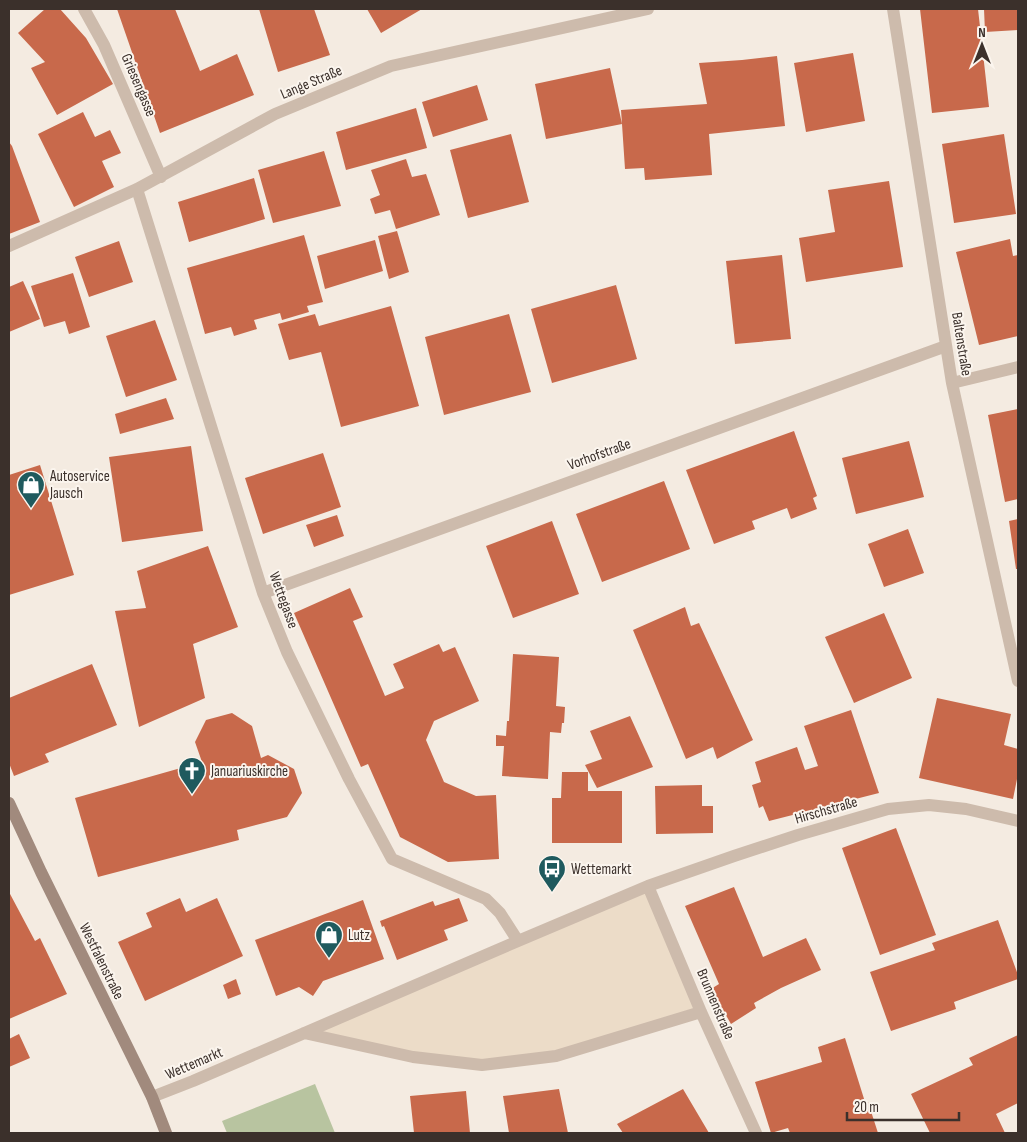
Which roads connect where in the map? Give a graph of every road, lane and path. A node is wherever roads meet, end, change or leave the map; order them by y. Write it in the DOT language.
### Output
graph roads {
  1 [pos="84,9"];
  2 [pos="648,9"];
  3 [pos="893,9"];
  4 [pos="161,177"];
  5 [pos="137,189"];
  6 [pos="9,246"];
  7 [pos="946,346"];
  8 [pos="1018,367"];
  9 [pos="952,383"];
  10 [pos="264,593"];
  11 [pos="1018,681"];
  12 [pos="9,803"];
  13 [pos="1018,820"];
  14 [pos="648,886"];
  15 [pos="518,941"];
  16 [pos="701,1012"];
  17 [pos="304,1033"];
  18 [pos="152,1097"];
  19 [pos="166,1133"];
  20 [pos="756,1133"];
  1 -- 4 [label="street, Griesengasse"];
  2 -- 4 [label="street, Lange Straße"];
  3 -- 7 [label="street, Baltenstraße"];
  4 -- 5 [label="street, Lange Straße"];
  5 -- 6 [label="street, Lange Straße"];
  5 -- 10 [label="street, Wettegasse"];
  7 -- 9 [label="street, Baltenstraße"];
  7 -- 10 [label="street, Vorhofstraße"];
  8 -- 9 [label="street"];
  9 -- 11 [label="street, Baltenstraße"];
  10 -- 15 [label="street, Wettegasse"];
  12 -- 18 [label="main road, Westfalenstraße"];
  13 -- 14 [label="street, Hirschstraße"];
  14 -- 15 [label="street, Wettemarkt"];
  14 -- 16 [label="street, Brunnenstraße"];
  15 -- 17 [label="street, Wettemarkt"];
  16 -- 17 [label="street"];
  16 -- 20 [label="street, Brunnenstraße"];
  17 -- 18 [label="street, Wettemarkt"];
  18 -- 19 [label="main road, Westfalenstraße"];
}
